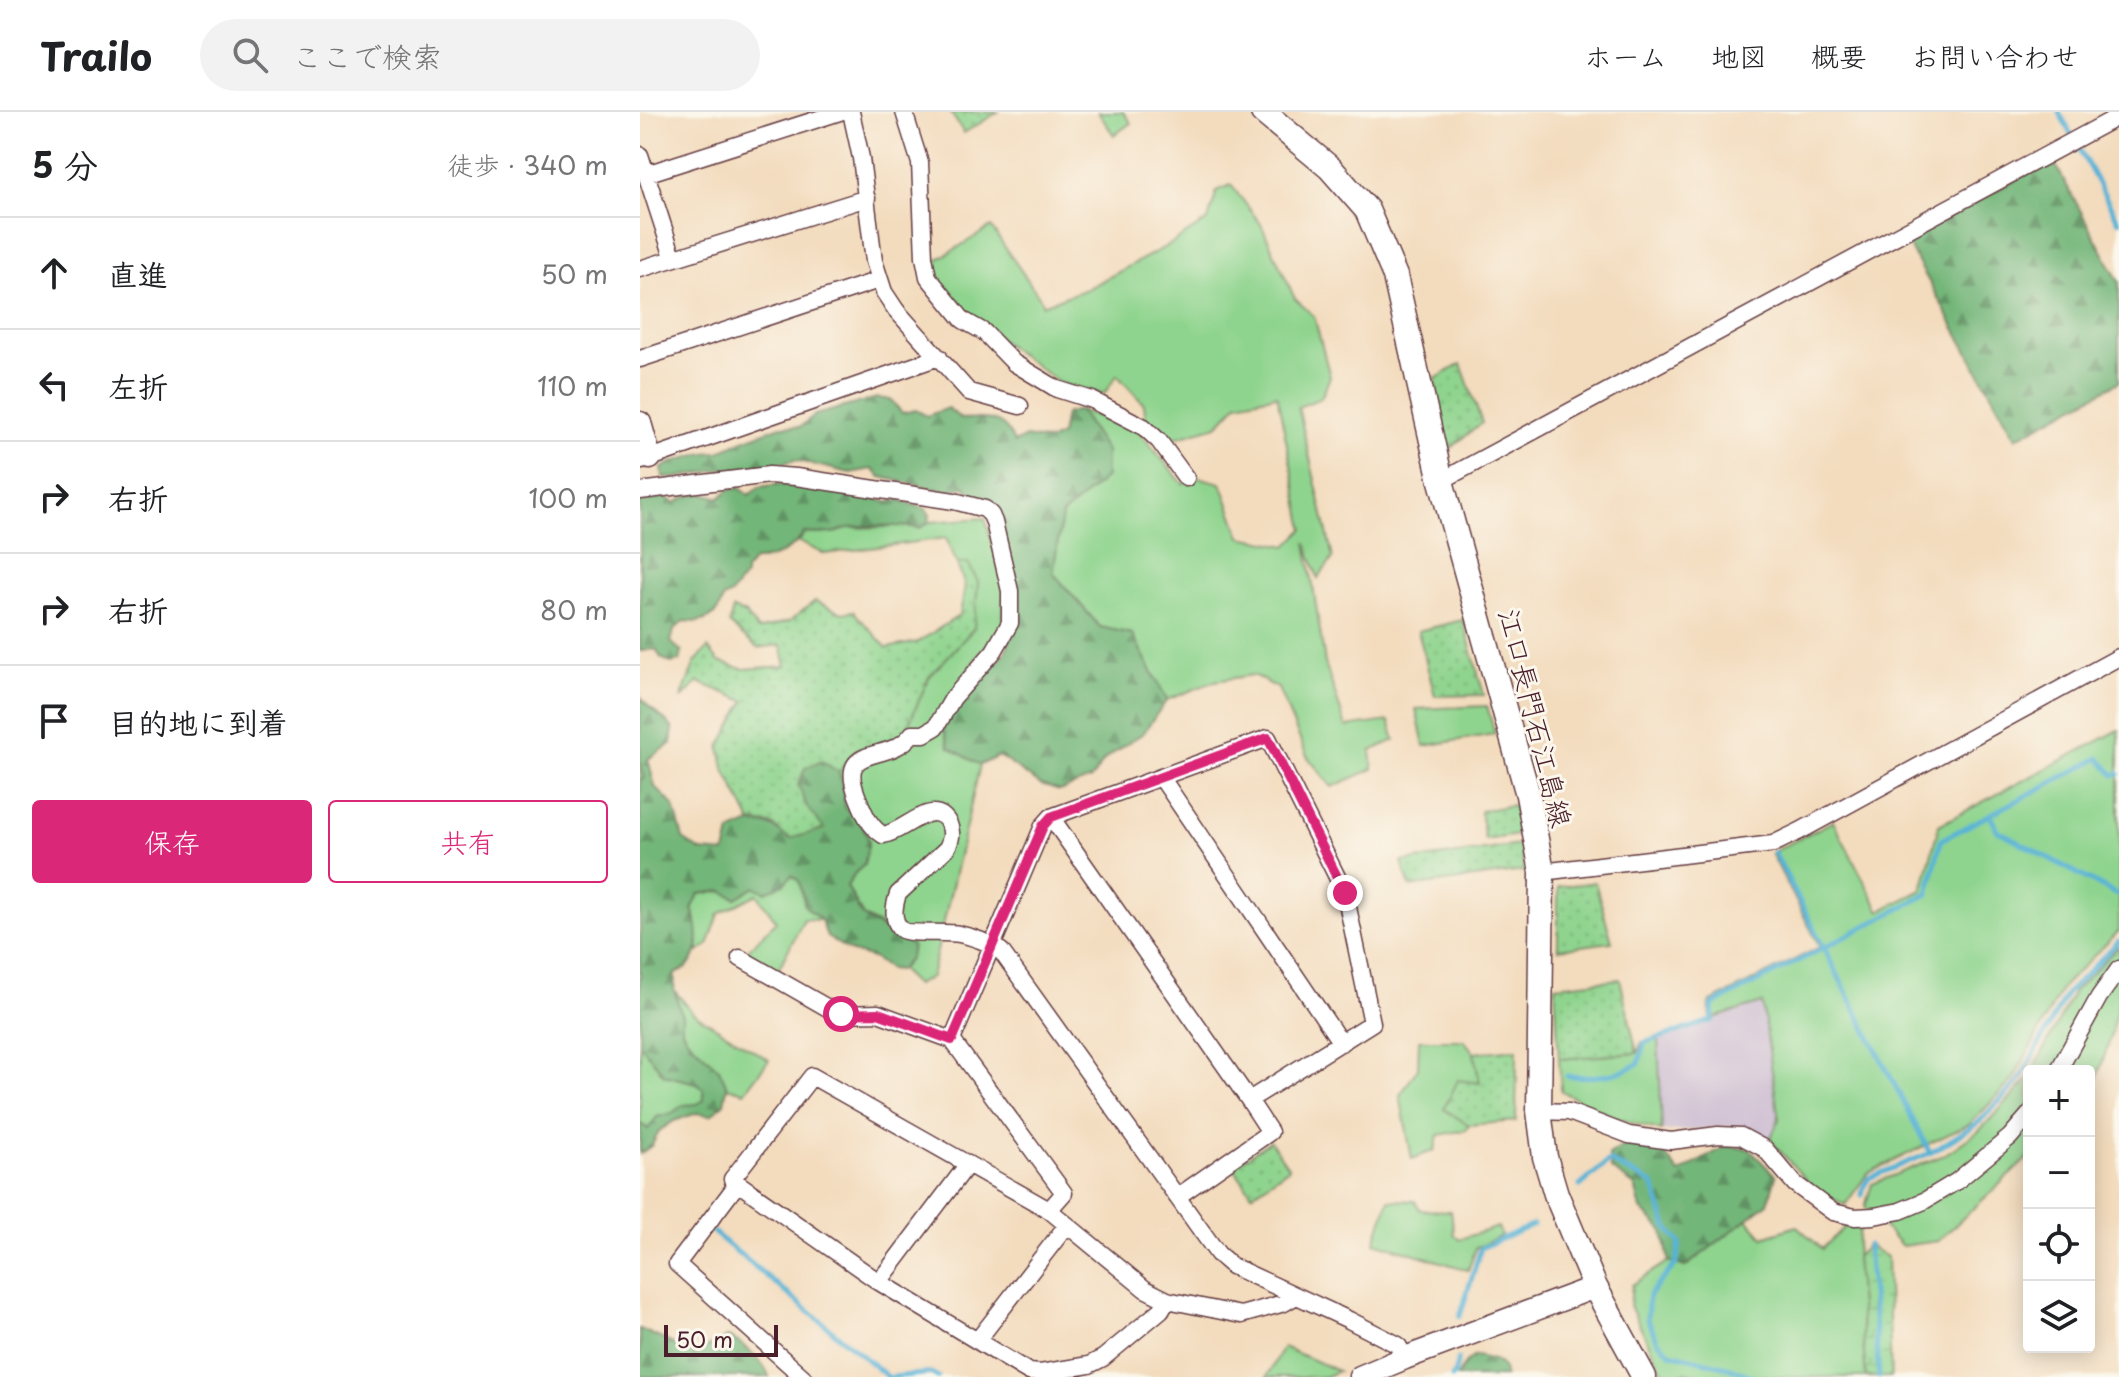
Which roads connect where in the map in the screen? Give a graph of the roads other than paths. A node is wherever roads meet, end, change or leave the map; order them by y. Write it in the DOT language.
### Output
graph roads {
  1 [pos="840,112"];
  2 [pos="851,112"];
  3 [pos="904,112"];
  4 [pos="1263,112"];
  5 [pos="2119,116"];
  6 [pos="640,155"];
  7 [pos="646,174"];
  8 [pos="867,198"];
  9 [pos="673,257"];
  10 [pos="640,269"];
  11 [pos="879,280"];
  12 [pos="939,357"];
  13 [pos="640,359"];
  14 [pos="1020,406"];
  15 [pos="640,423"];
  16 [pos="645,460"];
  17 [pos="1186,478"];
  18 [pos="1441,481"];
  19 [pos="640,491"];
  20 [pos="2119,657"];
  21 [pos="1161,777"];
  22 [pos="1051,817"];
  23 [pos="1542,872"];
  24 [pos="991,945"];
  25 [pos="740,958"];
  26 [pos="2119,969"];
  27 [pos="952,1040"];
  28 [pos="1341,1043"];
  29 [pos="2061,1065"];
  30 [pos="1249,1100"];
  31 [pos="1539,1111"];
  32 [pos="2023,1122"];
  33 [pos="968,1164"];
  34 [pos="738,1183"];
  35 [pos="1177,1197"];
  36 [pos="1049,1210"];
  37 [pos="1067,1225"];
  38 [pos="879,1282"];
  39 [pos="1595,1287"];
  40 [pos="1296,1296"];
  41 [pos="1167,1300"];
  42 [pos="977,1341"];
  43 [pos="1405,1358"];
  44 [pos="803,1377"];
  45 [pos="1360,1377"];
  46 [pos="1644,1377"];
  1 -- 7 [label="street"];
  2 -- 8 [label="street"];
  3 -- 17 [label="street"];
  4 -- 18 [label="main road, 江口長門石江島線"];
  5 -- 18 [label="street"];
  6 -- 7 [label="street"];
  7 -- 9 [label="street"];
  8 -- 9 [label="street"];
  8 -- 11 [label="street"];
  9 -- 10 [label="street"];
  11 -- 12 [label="street"];
  11 -- 13 [label="street"];
  12 -- 14 [label="street"];
  12 -- 16 [label="street"];
  15 -- 16 [label="street"];
  18 -- 23 [label="main road, 江口長門石江島線"];
  19 -- 24 [label="street"];
  20 -- 23 [label="street"];
  21 -- 22 [label="street"];
  21 -- 28 [label="street"];
  21 -- 28 [label="street"];
  22 -- 24 [label="street"];
  22 -- 30 [label="street"];
  23 -- 31 [label="main road, 江口長門石江島線"];
  24 -- 27 [label="street"];
  24 -- 35 [label="street"];
  25 -- 27 [label="street"];
  26 -- 29 [label="street"];
  27 -- 36 [label="street"];
  28 -- 30 [label="street"];
  30 -- 35 [label="street"];
  31 -- 32 [label="street"];
  31 -- 39 [label="main road, 江口長門石江島線"];
  33 -- 34 [label="street"];
  33 -- 36 [label="street"];
  33 -- 38 [label="street"];
  34 -- 38 [label="street"];
  34 -- 44 [label="street"];
  35 -- 40 [label="street"];
  36 -- 37 [label="street"];
  37 -- 41 [label="street"];
  37 -- 42 [label="street"];
  38 -- 42 [label="street"];
  39 -- 43 [label="street"];
  39 -- 46 [label="main road, 江口長門石江島線"];
  40 -- 41 [label="street"];
  40 -- 43 [label="street"];
  41 -- 42 [label="street"];
  43 -- 45 [label="street"];
}
